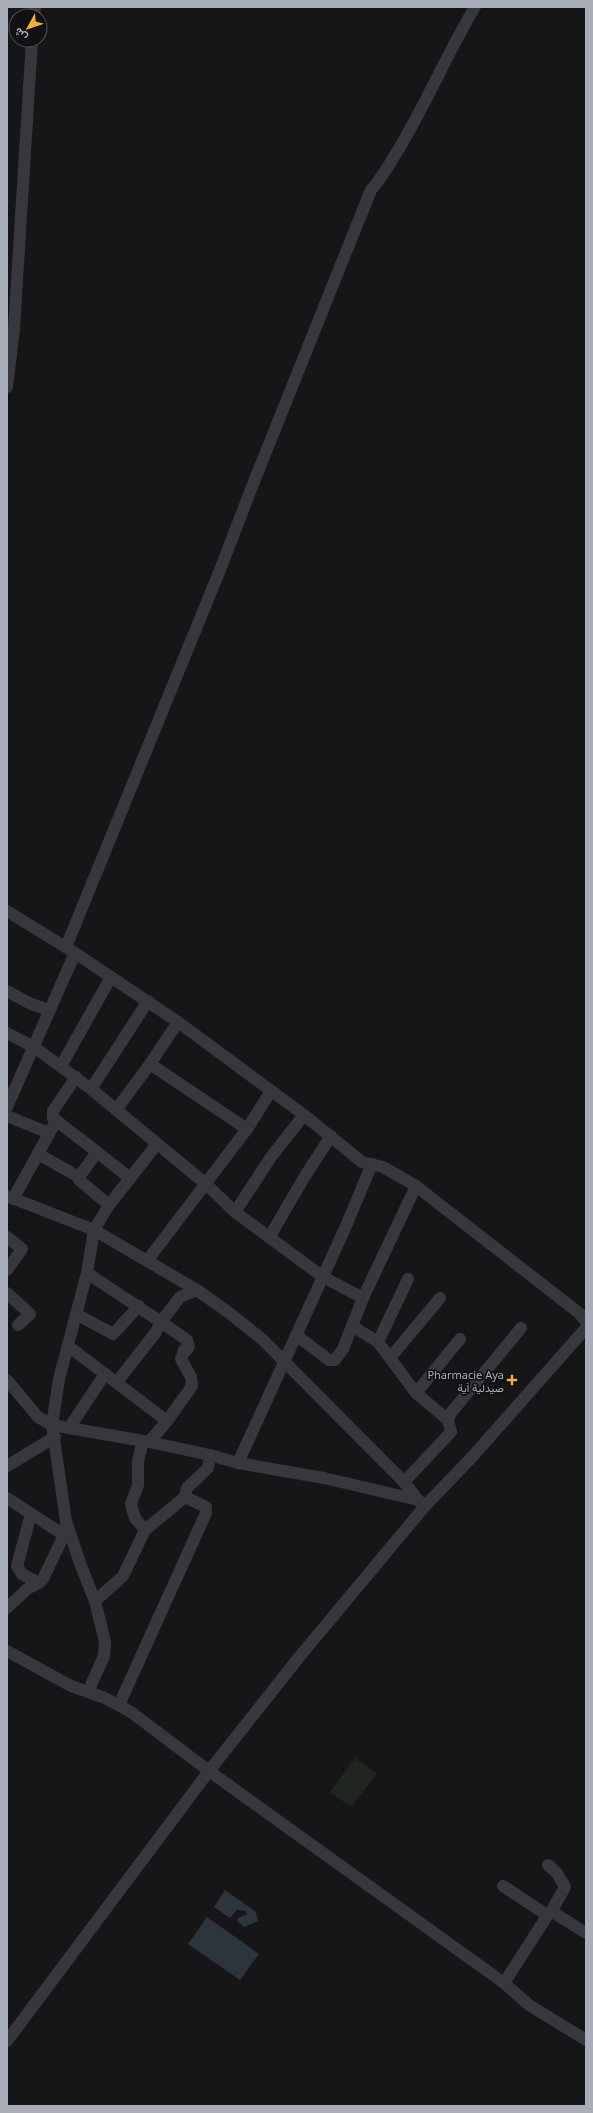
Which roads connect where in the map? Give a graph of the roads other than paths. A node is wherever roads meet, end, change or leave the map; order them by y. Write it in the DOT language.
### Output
graph roads {
  1 [pos="475,8"];
  2 [pos="32,48"];
  3 [pos="7,387"];
  4 [pos="7,911"];
  5 [pos="70,950"];
  6 [pos="111,977"];
  7 [pos="7,992"];
  8 [pos="148,1002"];
  9 [pos="50,1010"];
  10 [pos="178,1022"];
  11 [pos="7,1032"];
  12 [pos="34,1047"];
  13 [pos="150,1064"];
  14 [pos="61,1066"];
  15 [pos="76,1077"];
  16 [pos="91,1089"];
  17 [pos="271,1090"];
  18 [pos="7,1106"];
  19 [pos="116,1110"];
  20 [pos="304,1115"];
  21 [pos="7,1116"];
  22 [pos="56,1121"];
  23 [pos="247,1129"];
  24 [pos="49,1132"];
  25 [pos="331,1136"];
  26 [pos="157,1144"];
  27 [pos="97,1152"];
  28 [pos="38,1154"];
  29 [pos="372,1164"];
  30 [pos="79,1177"];
  31 [pos="130,1178"];
  32 [pos="206,1184"];
  33 [pos="416,1186"];
  34 [pos="10,1197"];
  35 [pos="109,1205"];
  36 [pos="235,1212"];
  37 [pos="94,1230"];
  38 [pos="270,1236"];
  39 [pos="7,1237"];
  40 [pos="148,1261"];
  41 [pos="7,1270"];
  42 [pos="87,1273"];
  43 [pos="323,1277"];
  44 [pos="408,1279"];
  45 [pos="197,1290"];
  46 [pos="7,1293"];
  47 [pos="363,1298"];
  48 [pos="440,1298"];
  49 [pos="139,1306"];
  50 [pos="76,1314"];
  51 [pos="586,1321"];
  52 [pos="161,1322"];
  53 [pos="18,1326"];
  54 [pos="352,1326"];
  55 [pos="521,1328"];
  56 [pos="586,1328"];
  57 [pos="296,1335"];
  58 [pos="460,1339"];
  59 [pos="378,1342"];
  60 [pos="68,1346"];
  61 [pos="390,1358"];
  62 [pos="284,1362"];
  63 [pos="105,1374"];
  64 [pos="7,1380"];
  65 [pos="117,1382"];
  66 [pos="416,1393"];
  67 [pos="448,1420"];
  68 [pos="167,1421"];
  69 [pos="69,1428"];
  70 [pos="53,1431"];
  71 [pos="146,1441"];
  72 [pos="210,1455"];
  73 [pos="238,1463"];
  74 [pos="7,1466"];
  75 [pos="404,1482"];
  76 [pos="185,1497"];
  77 [pos="7,1498"];
  78 [pos="421,1503"];
  79 [pos="31,1514"];
  80 [pos="66,1521"];
  81 [pos="145,1530"];
  82 [pos="64,1535"];
  83 [pos="39,1583"];
  84 [pos="95,1601"];
  85 [pos="7,1608"];
  86 [pos="7,1651"];
  87 [pos="88,1692"];
  88 [pos="119,1705"];
  89 [pos="209,1771"];
  90 [pos="548,1865"];
  91 [pos="503,1886"];
  92 [pos="549,1914"];
  93 [pos="586,1933"];
  94 [pos="504,1983"];
  95 [pos="586,2040"];
  96 [pos="7,2041"];
  1 -- 5 [label="street"];
  2 -- 3 [label="street"];
  4 -- 5 [label="street"];
  5 -- 6 [label="street"];
  5 -- 9 [label="street"];
  6 -- 8 [label="street"];
  6 -- 14 [label="street"];
  7 -- 9 [label="street"];
  8 -- 10 [label="street"];
  8 -- 16 [label="street"];
  9 -- 12 [label="street"];
  10 -- 13 [label="street"];
  10 -- 17 [label="street"];
  11 -- 12 [label="street"];
  12 -- 14 [label="street"];
  12 -- 18 [label="street"];
  13 -- 19 [label="street"];
  13 -- 23 [label="street"];
  14 -- 15 [label="street"];
  15 -- 16 [label="street"];
  15 -- 22 [label="street"];
  16 -- 19 [label="street"];
  17 -- 20 [label="street"];
  17 -- 23 [label="street"];
  19 -- 26 [label="street"];
  20 -- 25 [label="street"];
  20 -- 36 [label="street"];
  21 -- 24 [label="street"];
  22 -- 24 [label="street"];
  22 -- 27 [label="street"];
  23 -- 32 [label="street"];
  24 -- 28 [label="street"];
  25 -- 29 [label="street"];
  25 -- 38 [label="street"];
  26 -- 31 [label="street"];
  26 -- 32 [label="street"];
  27 -- 30 [label="street"];
  27 -- 31 [label="street"];
  28 -- 30 [label="street"];
  28 -- 34 [label="street"];
  29 -- 33 [label="street"];
  29 -- 43 [label="street"];
  30 -- 35 [label="street"];
  31 -- 35 [label="street"];
  32 -- 36 [label="street"];
  32 -- 40 [label="street"];
  33 -- 47 [label="street"];
  33 -- 51 [label="street"];
  34 -- 37 [label="street"];
  35 -- 37 [label="street"];
  36 -- 38 [label="street"];
  37 -- 40 [label="street"];
  37 -- 42 [label="street"];
  38 -- 43 [label="street"];
  39 -- 41 [label="street"];
  40 -- 45 [label="street"];
  42 -- 49 [label="street"];
  42 -- 50 [label="street"];
  43 -- 47 [label="street"];
  43 -- 57 [label="street"];
  44 -- 59 [label="street"];
  45 -- 52 [label="street"];
  45 -- 62 [label="street"];
  46 -- 53 [label="street"];
  47 -- 54 [label="street"];
  48 -- 61 [label="street"];
  49 -- 50 [label="street"];
  49 -- 52 [label="street"];
  50 -- 60 [label="street"];
  52 -- 65 [label="street"];
  52 -- 68 [label="street"];
  54 -- 57 [label="street"];
  54 -- 59 [label="street"];
  55 -- 67 [label="street"];
  56 -- 78 [label="street"];
  57 -- 62 [label="street"];
  58 -- 66 [label="street"];
  59 -- 61 [label="street"];
  60 -- 63 [label="street"];
  60 -- 70 [label="street"];
  61 -- 66 [label="street"];
  62 -- 73 [label="street"];
  62 -- 75 [label="street"];
  63 -- 65 [label="street"];
  63 -- 69 [label="street"];
  64 -- 70 [label="street"];
  65 -- 68 [label="street"];
  66 -- 67 [label="street"];
  67 -- 75 [label="street"];
  68 -- 71 [label="street"];
  69 -- 70 [label="street"];
  69 -- 71 [label="street"];
  70 -- 74 [label="street"];
  70 -- 80 [label="street"];
  71 -- 72 [label="street"];
  71 -- 81 [label="street"];
  72 -- 73 [label="street"];
  72 -- 76 [label="street"];
  73 -- 78 [label="street"];
  75 -- 78 [label="street"];
  76 -- 81 [label="street"];
  76 -- 88 [label="street"];
  77 -- 79 [label="street"];
  78 -- 89 [label="street"];
  79 -- 82 [label="street"];
  79 -- 83 [label="street"];
  80 -- 82 [label="street"];
  80 -- 84 [label="street"];
  81 -- 84 [label="street"];
  82 -- 83 [label="street"];
  83 -- 85 [label="street"];
  84 -- 87 [label="street"];
  86 -- 87 [label="street"];
  87 -- 88 [label="street"];
  88 -- 89 [label="street"];
  89 -- 94 [label="street"];
  89 -- 96 [label="street"];
  90 -- 92 [label="street"];
  91 -- 92 [label="street"];
  92 -- 93 [label="street"];
  92 -- 94 [label="street"];
  94 -- 95 [label="street"];
}
